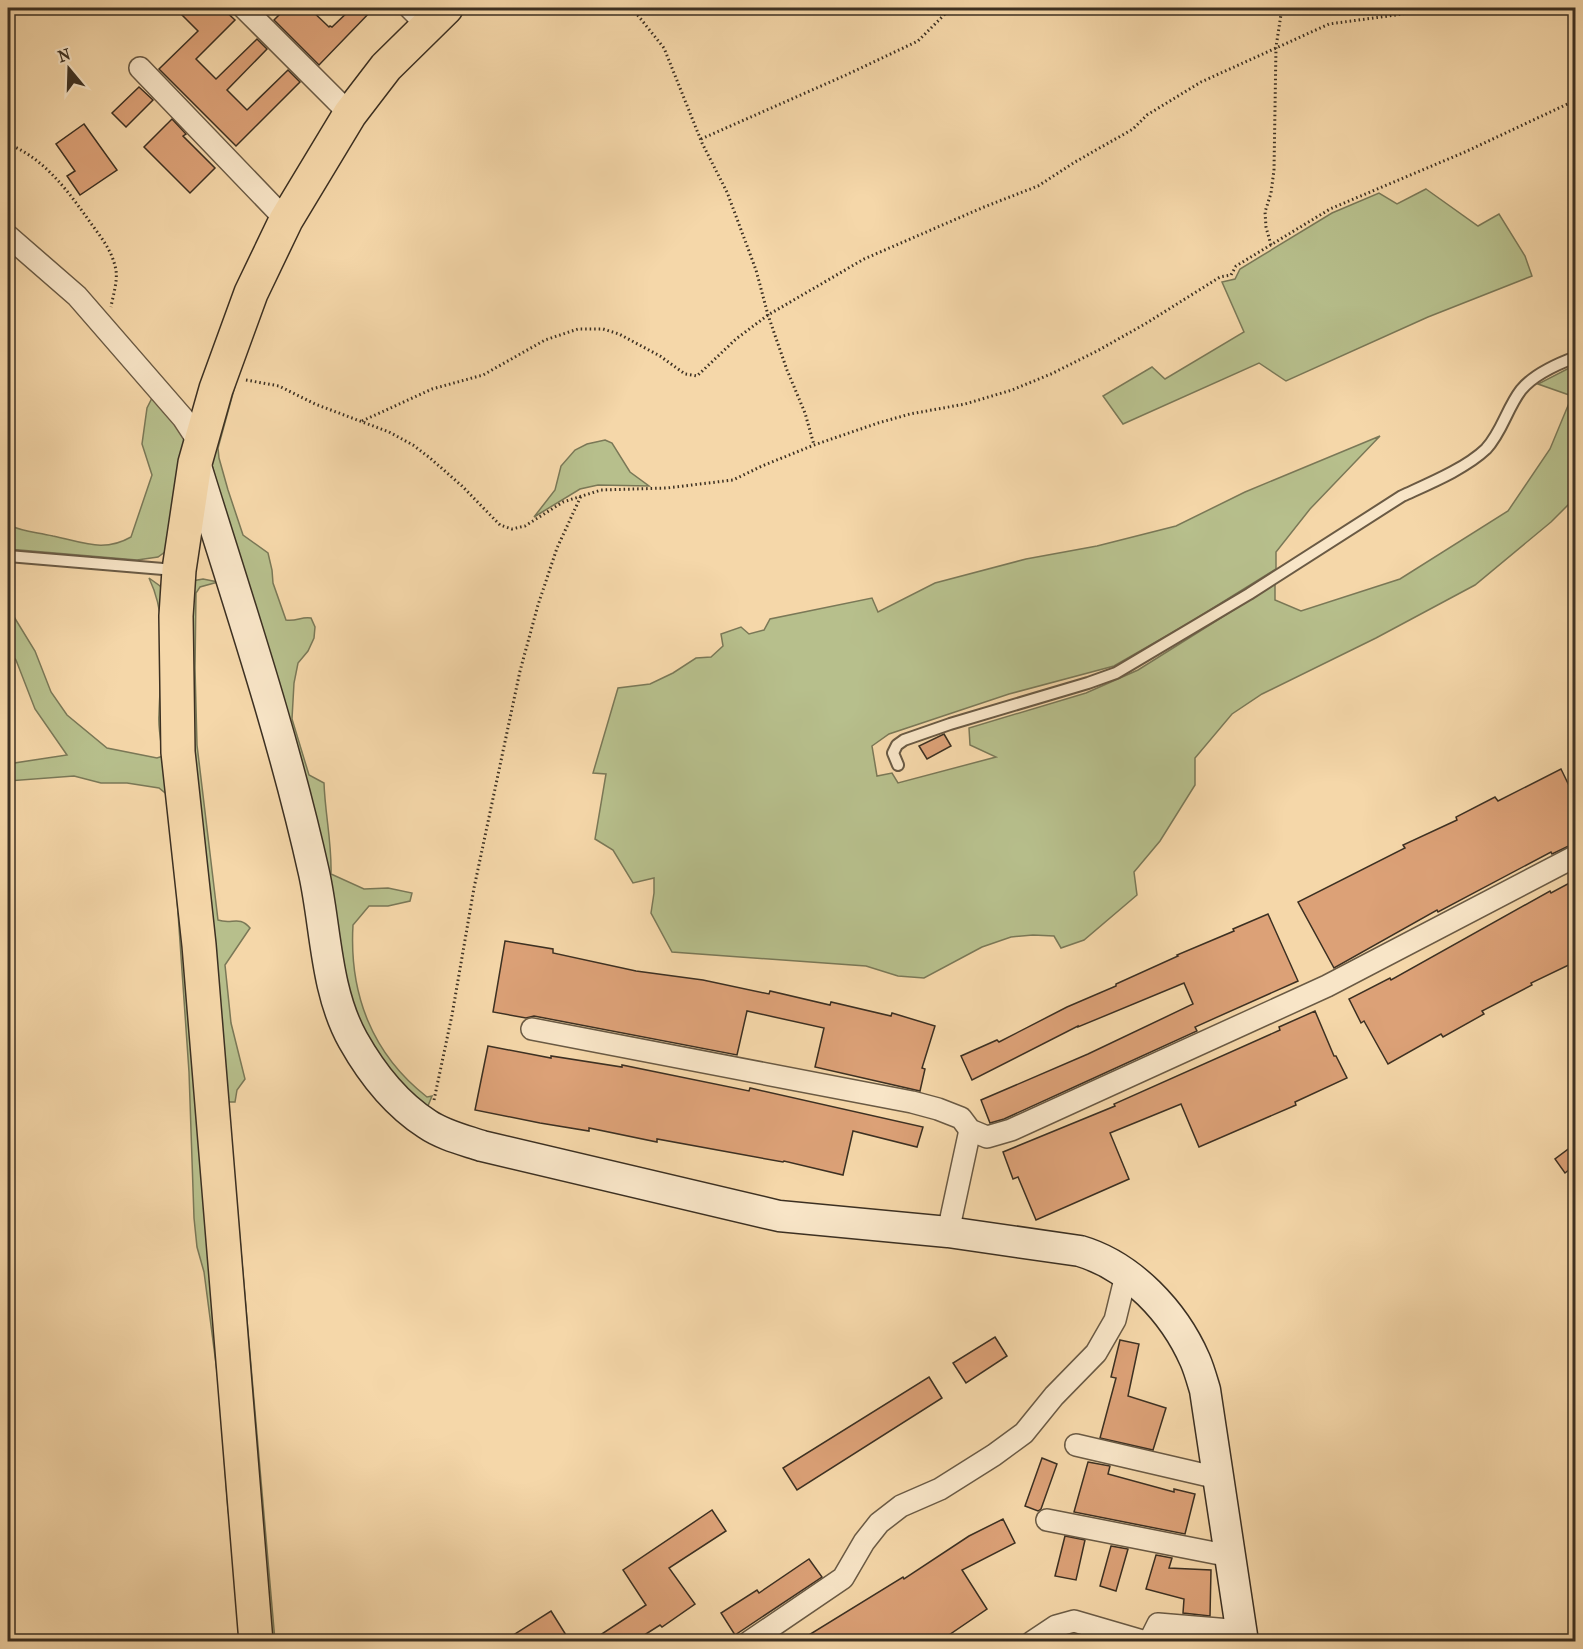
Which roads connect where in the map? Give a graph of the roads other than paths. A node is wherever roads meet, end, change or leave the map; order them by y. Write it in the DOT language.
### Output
graph roads {
  1 [pos="244,8"];
  2 [pos="428,14"];
  3 [pos="140,69"];
  4 [pos="350,114"];
  5 [pos="286,220"];
  6 [pos="8,236"];
  7 [pos="1575,357"];
  8 [pos="197,454"];
  9 [pos="8,556"];
  10 [pos="179,570"];
  11 [pos="898,765"];
  12 [pos="1575,856"];
  13 [pos="532,1029"];
  14 [pos="970,1130"];
  15 [pos="948,1232"];
  16 [pos="1126,1275"];
  17 [pos="1076,1445"];
  18 [pos="1218,1478"];
  19 [pos="1047,1520"];
  20 [pos="1230,1556"];
  21 [pos="1243,1636"];
  22 [pos="256,1641"];
  23 [pos="749,1641"];
  24 [pos="1032,1641"];
  25 [pos="1147,1641"];
  1 -- 4 [label="street"];
  2 -- 4 [label="main road"];
  3 -- 5 [label="street"];
  4 -- 5 [label="main road"];
  5 -- 8 [label="main road"];
  6 -- 8 [label="street"];
  7 -- 11 [label="lane"];
  8 -- 10 [label="main road"];
  8 -- 15 [label="street"];
  9 -- 10 [label="lane"];
  10 -- 22 [label="main road"];
  12 -- 14 [label="street"];
  13 -- 14 [label="street"];
  14 -- 15 [label="street"];
  15 -- 16 [label="street"];
  16 -- 18 [label="street"];
  16 -- 23 [label="street"];
  17 -- 18 [label="street"];
  18 -- 20 [label="street"];
  19 -- 20 [label="street"];
  20 -- 21 [label="street"];
  21 -- 25 [label="street"];
  24 -- 25 [label="street"];
}
